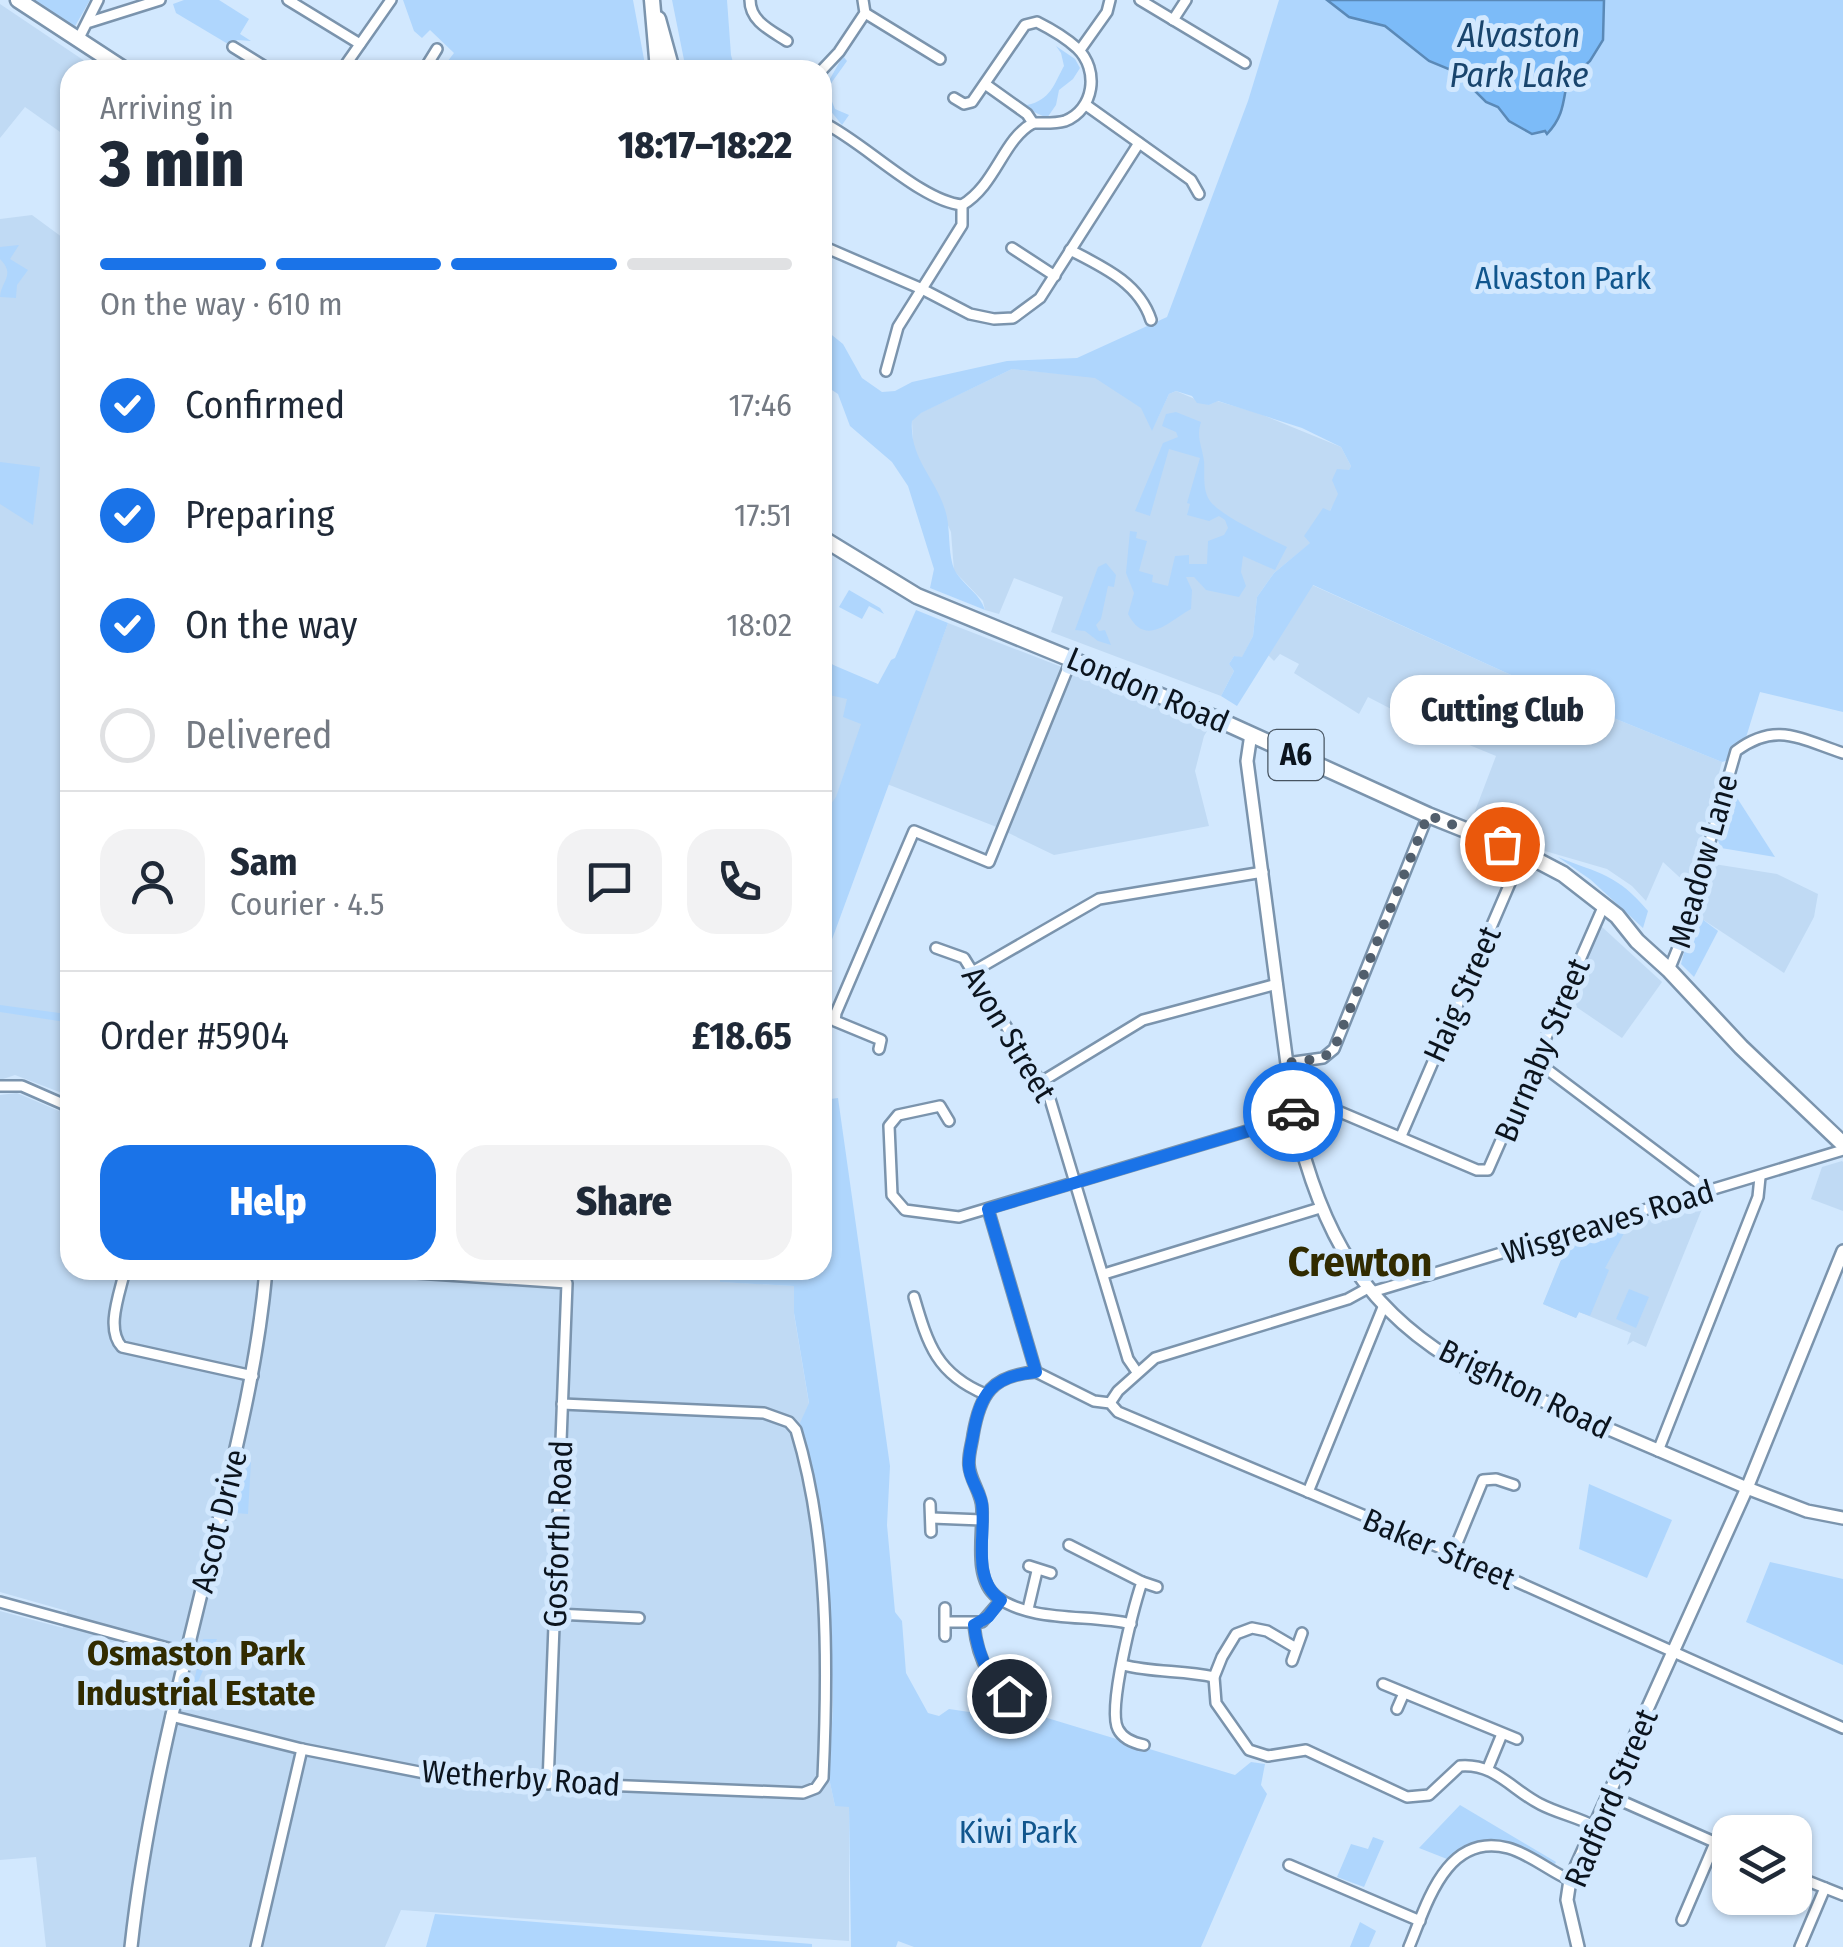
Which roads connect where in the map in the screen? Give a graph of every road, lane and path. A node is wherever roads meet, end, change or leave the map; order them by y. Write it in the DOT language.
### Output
graph roads {
  1 [pos="18,0"];
  2 [pos="98,0"];
  3 [pos="160,0"];
  4 [pos="288,0"];
  5 [pos="750,0"];
  6 [pos="863,0"];
  7 [pos="1110,0"];
  8 [pos="1140,0"];
  9 [pos="1186,0"];
  10 [pos="385,2"];
  11 [pos="652,2"];
  12 [pos="865,13"];
  13 [pos="1173,20"];
  14 [pos="90,22"];
  15 [pos="80,38"];
  16 [pos="910,39"];
  17 [pos="787,41"];
  18 [pos="360,44"];
  19 [pos="233,47"];
  20 [pos="437,49"];
  21 [pos="1080,50"];
  22 [pos="901,51"];
  23 [pos="940,59"];
  24 [pos="111,60"];
  25 [pos="259,60"];
  26 [pos="349,60"];
  27 [pos="430,60"];
  28 [pos="657,60"];
  29 [pos="670,60"];
  30 [pos="831,60"];
  31 [pos="1245,63"];
  32 [pos="986,84"];
  33 [pos="954,98"];
  34 [pos="1086,105"];
  35 [pos="1033,123"];
  36 [pos="832,126"];
  37 [pos="1138,143"];
  38 [pos="1199,194"];
  39 [pos="962,205"];
  40 [pos="1012,248"];
  41 [pos="832,250"];
  42 [pos="1070,250"];
  43 [pos="1055,276"];
  44 [pos="922,288"];
  45 [pos="1151,320"];
  46 [pos="886,371"];
  47 [pos="832,544"];
  48 [pos="1072,658"];
  49 [pos="1251,734"];
  50 [pos="1843,753"];
  51 [pos="1428,815"];
  52 [pos="1524,852"];
  53 [pos="1262,872"];
  54 [pos="1604,905"];
  55 [pos="953,939"];
  56 [pos="936,948"];
  57 [pos="950,952"];
  58 [pos="1667,967"];
  59 [pos="974,972"];
  60 [pos="1277,984"];
  61 [pos="879,1048"];
  62 [pos="1536,1061"];
  63 [pos="1287,1063"];
  64 [pos="1041,1082"];
  65 [pos="0,1086"];
  66 [pos="935,1094"];
  67 [pos="60,1103"];
  68 [pos="940,1106"];
  69 [pos="1294,1117"];
  70 [pos="950,1121"];
  71 [pos="1401,1136"];
  72 [pos="1843,1147"];
  73 [pos="1760,1176"];
  74 [pos="1076,1183"];
  75 [pos="1710,1192"];
  76 [pos="1320,1208"];
  77 [pos="988,1209"];
  78 [pos="1843,1250"];
  79 [pos="1104,1274"];
  80 [pos="122,1280"];
  81 [pos="265,1280"];
  82 [pos="523,1280"];
  83 [pos="1370,1290"];
  84 [pos="914,1297"];
  85 [pos="1384,1306"];
  86 [pos="1036,1372"];
  87 [pos="1137,1372"];
  88 [pos="253,1376"];
  89 [pos="985,1394"];
  90 [pos="1110,1403"];
  91 [pos="562,1404"];
  92 [pos="1658,1451"];
  93 [pos="1514,1485"];
  94 [pos="1747,1488"];
  95 [pos="1308,1492"];
  96 [pos="930,1504"];
  97 [pos="932,1518"];
  98 [pos="1843,1518"];
  99 [pos="982,1520"];
  100 [pos="932,1532"];
  101 [pos="1068,1544"];
  102 [pos="1452,1553"];
  103 [pos="1051,1573"];
  104 [pos="1142,1582"];
  105 [pos="1157,1587"];
  106 [pos="1001,1600"];
  107 [pos="0,1602"];
  108 [pos="945,1608"];
  109 [pos="1028,1610"];
  110 [pos="556,1614"];
  111 [pos="638,1618"];
  112 [pos="946,1622"];
  113 [pos="1132,1624"];
  114 [pos="974,1625"];
  115 [pos="1302,1633"];
  116 [pos="945,1636"];
  117 [pos="1296,1648"];
  118 [pos="186,1653"];
  119 [pos="1674,1653"];
  120 [pos="1292,1661"];
  121 [pos="1123,1665"];
  122 [pos="1214,1677"];
  123 [pos="1383,1684"];
  124 [pos="998,1687"];
  125 [pos="1404,1693"];
  126 [pos="986,1697"];
  127 [pos="1027,1700"];
  128 [pos="1397,1709"];
  129 [pos="171,1716"];
  130 [pos="1118,1728"];
  131 [pos="1843,1728"];
  132 [pos="1105,1734"];
  133 [pos="1502,1734"];
  134 [pos="1516,1739"];
  135 [pos="1144,1745"];
  136 [pos="302,1749"];
  137 [pos="1488,1768"];
  138 [pos="548,1784"];
  139 [pos="1608,1795"];
  140 [pos="1594,1826"];
  141 [pos="1712,1841"];
  142 [pos="1712,1849"];
  143 [pos="1289,1865"];
  144 [pos="1570,1880"];
  145 [pos="1812,1883"];
  146 [pos="1825,1888"];
  147 [pos="1843,1896"];
  148 [pos="1682,1920"];
  149 [pos="1420,1921"];
  150 [pos="130,1947"];
  151 [pos="256,1947"];
  152 [pos="1410,1947"];
  153 [pos="1578,1947"];
  154 [pos="1800,1947"];
  1 -- 15 [label="main road"];
  2 -- 14 [label="street"];
  3 -- 14 [label="street"];
  4 -- 18 [label="street"];
  5 -- 17 [label="street"];
  6 -- 12 [label="street"];
  7 -- 21 [label="street"];
  8 -- 13 [label="street"];
  9 -- 13 [label="street"];
  10 -- 18 [label="street"];
  11 -- 28 [label="main road"];
  11 -- 29 [label="main road"];
  12 -- 16 [label="street"];
  12 -- 30 [label="street"];
  13 -- 31 [label="street"];
  14 -- 15 [label="street"];
  15 -- 24 [label="main road"];
  16 -- 22 [label="street"];
  16 -- 23 [label="street"];
  18 -- 26 [label="street"];
  19 -- 25 [label="street"];
  20 -- 27 [label="street"];
  21 -- 32 [label="street"];
  21 -- 34 [label="street"];
  32 -- 33 [label="street"];
  32 -- 35 [label="street"];
  34 -- 35 [label="street"];
  34 -- 37 [label="street"];
  35 -- 39 [label="street"];
  36 -- 39 [label="street"];
  37 -- 38 [label="street"];
  37 -- 42 [label="street"];
  39 -- 44 [label="street"];
  40 -- 43 [label="street"];
  41 -- 44 [label="street"];
  42 -- 43 [label="street"];
  42 -- 45 [label="street"];
  43 -- 44 [label="street"];
  44 -- 46 [label="street"];
  47 -- 48 [label="main road, London Road / A6"];
  48 -- 49 [label="main road, London Road / A6"];
  48 -- 61 [label="street"];
  49 -- 51 [label="main road, London Road / A6"];
  49 -- 53 [label="street, Brighton Road"];
  50 -- 58 [label="street, Meadow Lane"];
  51 -- 52 [label="main road, London Road / A6"];
  51 -- 63 [label="street"];
  52 -- 54 [label="main road, London Road / A6"];
  52 -- 71 [label="street, Haig Street"];
  53 -- 59 [label="street"];
  53 -- 60 [label="street, Brighton Road"];
  54 -- 58 [label="main road, London Road / A6"];
  54 -- 62 [label="street, Burnaby Street"];
  55 -- 57 [label="street, Avon Street"];
  56 -- 57 [label="street, Avon Street"];
  57 -- 59 [label="street, Avon Street"];
  58 -- 72 [label="main road, London Road / A6"];
  59 -- 64 [label="street, Avon Street"];
  60 -- 63 [label="street, Brighton Road"];
  60 -- 64 [label="street"];
  62 -- 71 [label="street, Burnaby Street"];
  62 -- 75 [label="street"];
  63 -- 69 [label="street, Brighton Road"];
  64 -- 74 [label="street, Avon Street"];
  65 -- 67 [label="street"];
  66 -- 68 [label="street"];
  68 -- 70 [label="street"];
  68 -- 77 [label="street, Burnaby Street"];
  69 -- 71 [label="street, Burnaby Street"];
  69 -- 74 [label="street, Burnaby Street"];
  69 -- 76 [label="street, Brighton Road"];
  72 -- 73 [label="street, Wisgreaves Road"];
  73 -- 75 [label="street, Wisgreaves Road"];
  73 -- 92 [label="street"];
  74 -- 77 [label="street, Burnaby Street"];
  74 -- 79 [label="street, Avon Street"];
  75 -- 83 [label="street, Wisgreaves Road"];
  76 -- 79 [label="street"];
  76 -- 83 [label="street, Brighton Road"];
  77 -- 86 [label="street"];
  78 -- 94 [label="street, Radford Street"];
  79 -- 87 [label="street, Avon Street"];
  80 -- 88 [label="street"];
  81 -- 88 [label="street, Ascot Drive"];
  82 -- 91 [label="street, Gosforth Road"];
  83 -- 85 [label="street, Brighton Road"];
  83 -- 87 [label="street, Wisgreaves Road"];
  84 -- 89 [label="street"];
  85 -- 92 [label="street, Brighton Road"];
  85 -- 95 [label="street"];
  86 -- 89 [label="street"];
  86 -- 90 [label="street, Baker Street"];
  87 -- 90 [label="street"];
  88 -- 118 [label="street, Ascot Drive"];
  89 -- 99 [label="street"];
  90 -- 95 [label="street, Baker Street"];
  91 -- 110 [label="street, Gosforth Road"];
  91 -- 138 [label="street, Wetherby Road"];
  92 -- 94 [label="street, Brighton Road"];
  93 -- 102 [label="street"];
  94 -- 98 [label="street, Brighton Road"];
  94 -- 119 [label="street, Radford Street"];
  95 -- 102 [label="street, Baker Street"];
  96 -- 97 [label="street"];
  97 -- 99 [label="street"];
  97 -- 100 [label="street"];
  99 -- 106 [label="street"];
  101 -- 104 [label="street"];
  102 -- 119 [label="street, Baker Street"];
  103 -- 109 [label="street"];
  104 -- 105 [label="street"];
  104 -- 113 [label="street"];
  106 -- 109 [label="street"];
  106 -- 114 [label="street"];
  107 -- 118 [label="street"];
  108 -- 112 [label="street"];
  109 -- 113 [label="street"];
  110 -- 111 [label="street"];
  110 -- 138 [label="street, Gosforth Road"];
  112 -- 114 [label="street"];
  112 -- 116 [label="street"];
  113 -- 121 [label="street"];
  114 -- 124 [label="street"];
  115 -- 117 [label="street"];
  117 -- 120 [label="street"];
  117 -- 122 [label="street"];
  118 -- 129 [label="street, Ascot Drive"];
  119 -- 131 [label="street, Baker Street"];
  119 -- 139 [label="street, Radford Street"];
  121 -- 122 [label="street"];
  121 -- 130 [label="street"];
  122 -- 137 [label="street"];
  123 -- 125 [label="street"];
  124 -- 126 [label="street"];
  124 -- 127 [label="street"];
  125 -- 128 [label="street"];
  125 -- 133 [label="street"];
  129 -- 136 [label="street, Wetherby Road"];
  129 -- 150 [label="street, Ascot Drive"];
  130 -- 132 [label="street"];
  130 -- 135 [label="street"];
  133 -- 134 [label="street"];
  133 -- 137 [label="street"];
  136 -- 138 [label="street, Wetherby Road"];
  136 -- 151 [label="street"];
  137 -- 140 [label="street"];
  139 -- 140 [label="street, Radford Street"];
  139 -- 141 [label="street"];
  140 -- 144 [label="street, Radford Street"];
  142 -- 148 [label="street"];
  143 -- 149 [label="street"];
  144 -- 149 [label="street"];
  144 -- 153 [label="street, Radford Street"];
  145 -- 146 [label="street"];
  146 -- 147 [label="street"];
  146 -- 154 [label="street"];
  149 -- 152 [label="street"];
}
